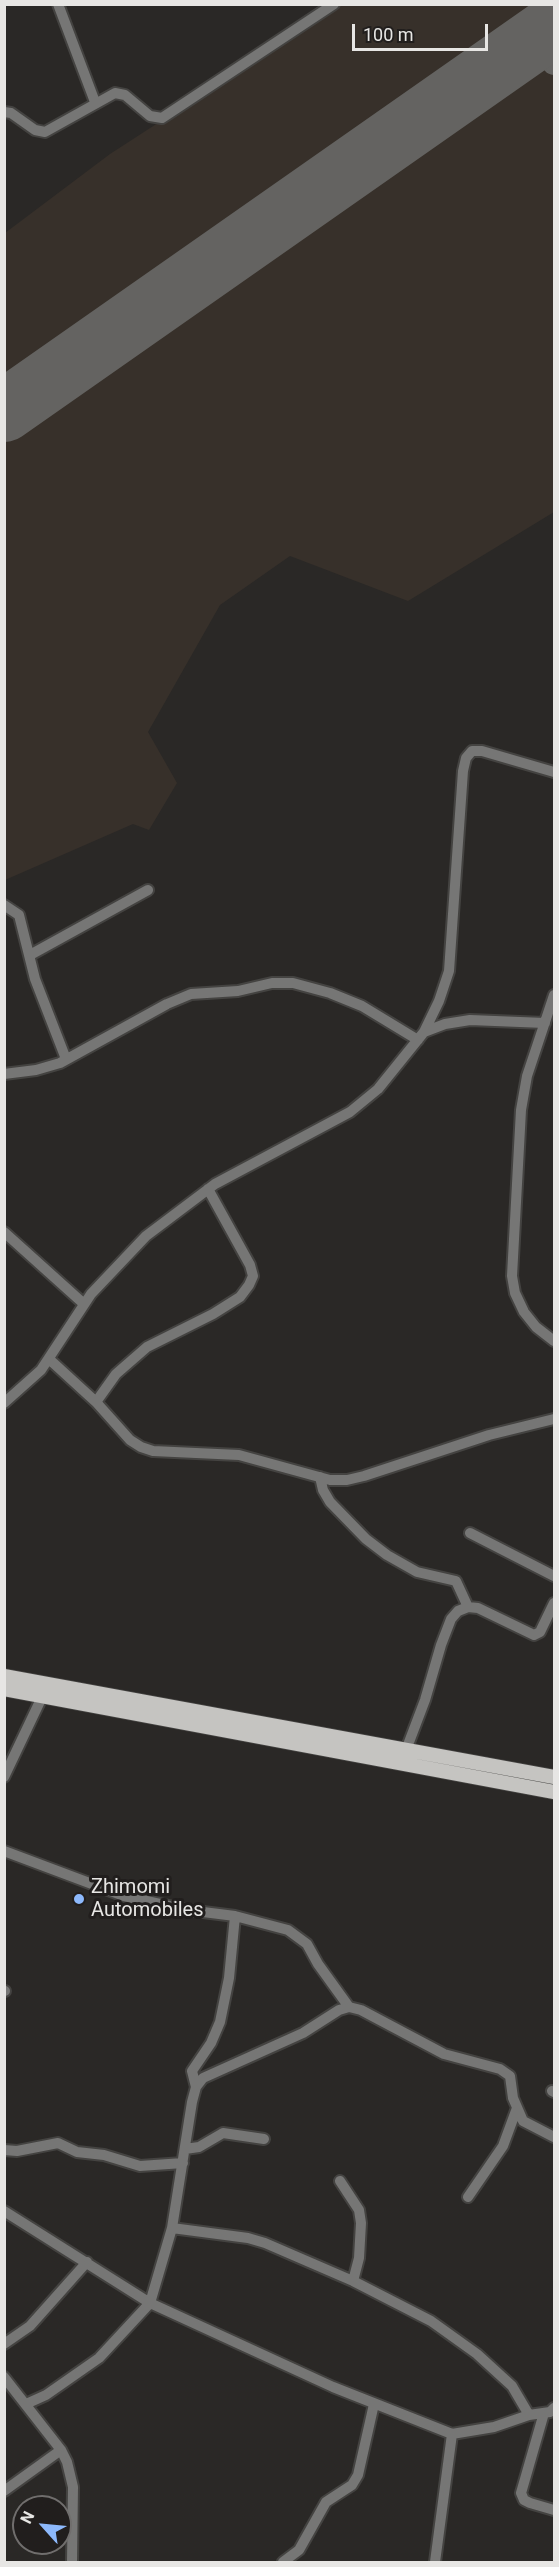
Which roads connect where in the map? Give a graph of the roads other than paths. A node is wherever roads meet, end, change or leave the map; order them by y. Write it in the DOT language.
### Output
graph roads {
  1 [pos="58,4"];
  2 [pos="334,4"];
  3 [pos="95,102"];
  4 [pos="4,112"];
  5 [pos="555,772"];
  6 [pos="148,890"];
  7 [pos="4,905"];
  8 [pos="30,955"];
  9 [pos="555,995"];
  10 [pos="545,1023"];
  11 [pos="421,1036"];
  12 [pos="66,1059"];
  13 [pos="4,1074"];
  14 [pos="208,1189"];
  15 [pos="4,1232"];
  16 [pos="84,1304"];
  17 [pos="555,1341"];
  18 [pos="49,1359"];
  19 [pos="96,1402"];
  20 [pos="4,1403"];
  21 [pos="555,1419"];
  22 [pos="320,1477"];
  23 [pos="470,1533"];
  24 [pos="555,1576"];
  25 [pos="555,1603"];
  26 [pos="468,1607"];
  27 [pos="4,1676"];
  28 [pos="4,1689"];
  29 [pos="44,1695"];
  30 [pos="406,1750"];
  31 [pos="4,1777"];
  32 [pos="555,1777"];
  33 [pos="555,1792"];
  34 [pos="4,1851"];
  35 [pos="235,1916"];
  36 [pos="349,2007"];
  37 [pos="196,2087"];
  38 [pos="517,2108"];
  39 [pos="555,2137"];
  40 [pos="264,2139"];
  41 [pos="185,2149"];
  42 [pos="4,2150"];
  43 [pos="183,2163"];
  44 [pos="340,2181"];
  45 [pos="468,2197"];
  46 [pos="4,2211"];
  47 [pos="172,2228"];
  48 [pos="87,2262"];
  49 [pos="353,2281"];
  50 [pos="150,2303"];
  51 [pos="4,2344"];
  52 [pos="4,2377"];
  53 [pos="26,2404"];
  54 [pos="374,2404"];
  55 [pos="552,2410"];
  56 [pos="529,2415"];
  57 [pos="452,2434"];
  58 [pos="61,2450"];
  59 [pos="4,2491"];
  60 [pos="555,2510"];
  61 [pos="72,2562"];
  62 [pos="283,2562"];
  63 [pos="435,2562"];
  1 -- 3 [label="street"];
  2 -- 3 [label="street"];
  3 -- 4 [label="street"];
  5 -- 11 [label="street"];
  6 -- 8 [label="street"];
  7 -- 8 [label="street"];
  8 -- 12 [label="street"];
  9 -- 10 [label="street"];
  10 -- 11 [label="street"];
  10 -- 17 [label="street"];
  11 -- 12 [label="street"];
  11 -- 14 [label="street"];
  12 -- 13 [label="street"];
  14 -- 16 [label="street"];
  14 -- 19 [label="street"];
  15 -- 16 [label="street"];
  16 -- 18 [label="street"];
  18 -- 19 [label="street"];
  18 -- 20 [label="street"];
  19 -- 22 [label="street"];
  21 -- 22 [label="street"];
  22 -- 26 [label="street"];
  23 -- 24 [label="street"];
  25 -- 26 [label="street"];
  26 -- 30 [label="street"];
  27 -- 30 [label="main road"];
  28 -- 29 [label="main road"];
  29 -- 31 [label="street"];
  29 -- 33 [label="main road"];
  30 -- 32 [label="main road"];
  34 -- 35 [label="street"];
  35 -- 36 [label="street"];
  35 -- 37 [label="street"];
  36 -- 37 [label="street"];
  36 -- 38 [label="street"];
  37 -- 41 [label="street"];
  38 -- 39 [label="street"];
  38 -- 45 [label="street"];
  40 -- 41 [label="street"];
  41 -- 43 [label="street"];
  42 -- 43 [label="street"];
  43 -- 47 [label="street"];
  44 -- 49 [label="street"];
  46 -- 48 [label="street"];
  47 -- 49 [label="street"];
  47 -- 50 [label="street"];
  48 -- 50 [label="street"];
  48 -- 51 [label="street"];
  49 -- 56 [label="street"];
  50 -- 53 [label="street"];
  50 -- 54 [label="street"];
  52 -- 53 [label="street"];
  53 -- 58 [label="street"];
  54 -- 57 [label="street"];
  54 -- 62 [label="street"];
  55 -- 56 [label="street"];
  55 -- 60 [label="street"];
  56 -- 57 [label="street"];
  57 -- 63 [label="street"];
  58 -- 59 [label="street"];
  58 -- 61 [label="street"];
}
